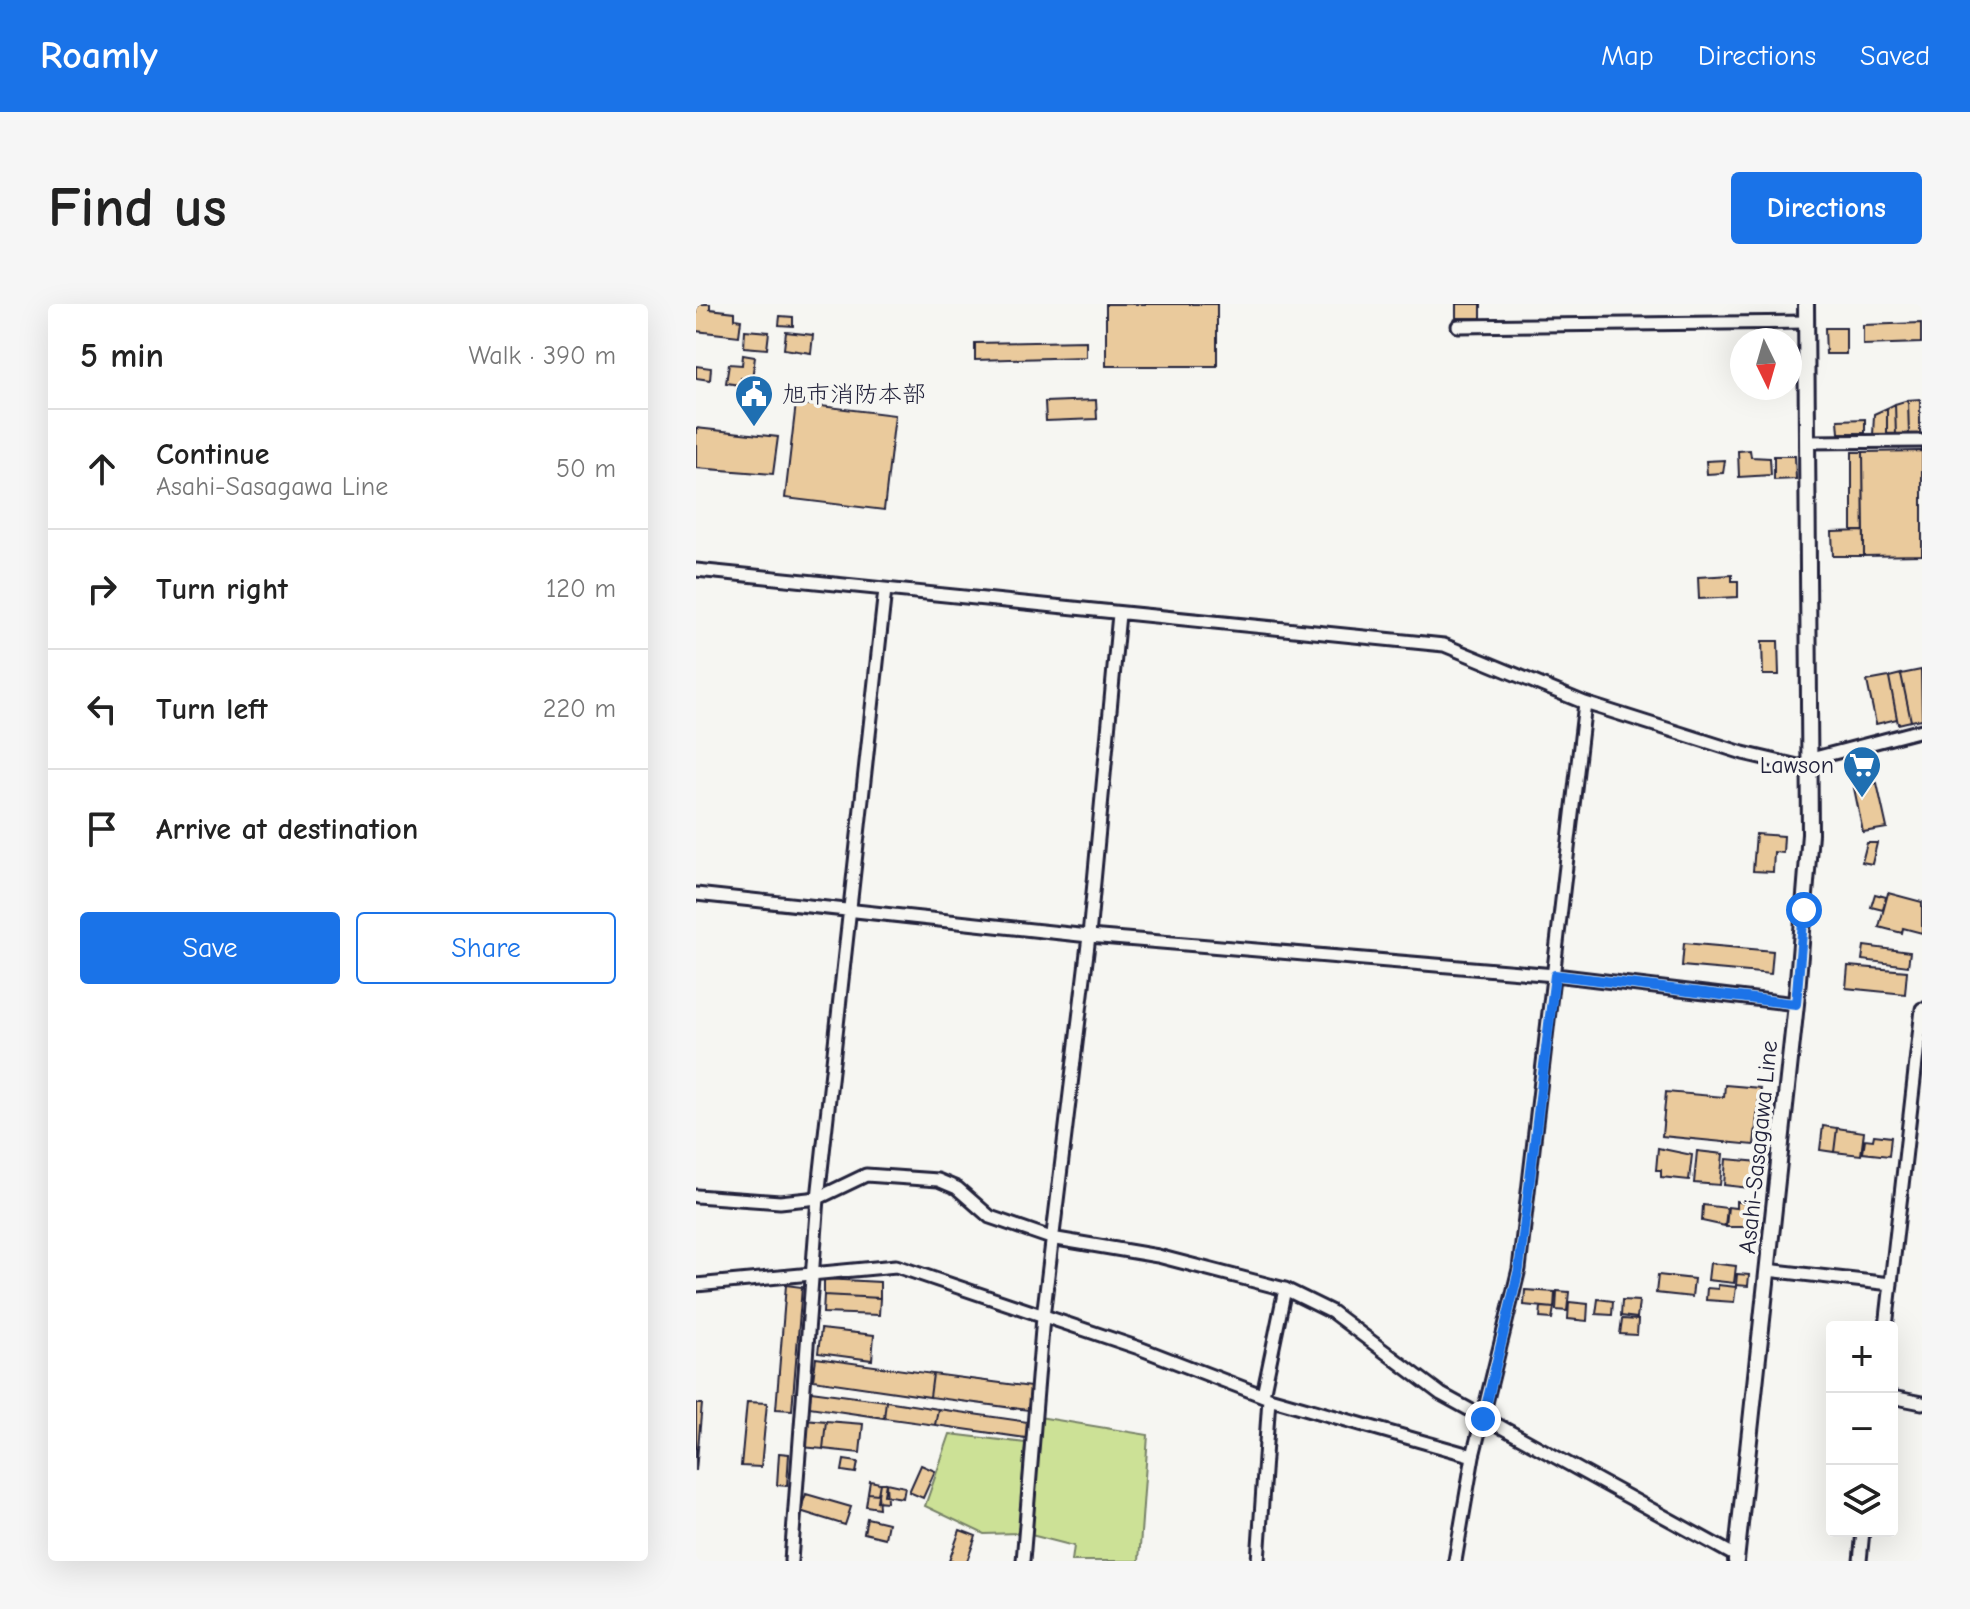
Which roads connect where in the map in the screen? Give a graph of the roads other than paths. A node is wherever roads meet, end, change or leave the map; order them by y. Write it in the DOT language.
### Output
graph roads {
  1 [pos="1806,304"];
  2 [pos="1807,322"];
  3 [pos="1458,326"];
  4 [pos="1922,441"];
  5 [pos="1807,442"];
  6 [pos="696,570"];
  7 [pos="885,590"];
  8 [pos="1119,614"];
  9 [pos="1585,703"];
  10 [pos="1922,730"];
  11 [pos="1811,764"];
  12 [pos="696,894"];
  13 [pos="848,911"];
  14 [pos="1089,936"];
  15 [pos="1555,975"];
  16 [pos="1796,1004"];
  17 [pos="1922,1009"];
  18 [pos="696,1196"];
  19 [pos="818,1198"];
  20 [pos="1051,1238"];
  21 [pos="1767,1270"];
  22 [pos="812,1273"];
  23 [pos="1891,1284"];
  24 [pos="696,1285"];
  25 [pos="1285,1289"];
  26 [pos="1043,1317"];
  27 [pos="1887,1321"];
  28 [pos="1266,1396"];
  29 [pos="1898,1398"];
  30 [pos="1922,1403"];
  31 [pos="1483,1419"];
  32 [pos="1473,1456"];
  33 [pos="1862,1537"];
  34 [pos="1736,1558"];
  35 [pos="791,1561"];
  36 [pos="1023,1561"];
  37 [pos="1258,1561"];
  38 [pos="1455,1561"];
  39 [pos="1860,1561"];
  1 -- 2 [label="main road, Asahi-Sasagawa Line"];
  2 -- 3 [label="street"];
  2 -- 5 [label="main road, Asahi-Sasagawa Line"];
  4 -- 5 [label="street"];
  5 -- 11 [label="main road, Asahi-Sasagawa Line"];
  6 -- 7 [label="street"];
  7 -- 8 [label="street"];
  7 -- 13 [label="street"];
  8 -- 9 [label="street"];
  8 -- 14 [label="street"];
  9 -- 11 [label="street"];
  9 -- 15 [label="street"];
  10 -- 11 [label="street"];
  11 -- 16 [label="main road, Asahi-Sasagawa Line"];
  12 -- 13 [label="street"];
  13 -- 14 [label="street"];
  13 -- 19 [label="street"];
  14 -- 15 [label="street"];
  14 -- 20 [label="street"];
  15 -- 16 [label="street"];
  15 -- 31 [label="street"];
  16 -- 21 [label="main road, Asahi-Sasagawa Line"];
  17 -- 23 [label="street"];
  18 -- 19 [label="street"];
  19 -- 20 [label="street"];
  19 -- 22 [label="street"];
  20 -- 25 [label="street"];
  20 -- 26 [label="street"];
  21 -- 23 [label="street"];
  21 -- 34 [label="main road, Asahi-Sasagawa Line"];
  22 -- 24 [label="street"];
  22 -- 26 [label="street"];
  22 -- 35 [label="street"];
  23 -- 27 [label="street"];
  25 -- 28 [label="street"];
  25 -- 31 [label="street"];
  26 -- 28 [label="street"];
  26 -- 36 [label="street"];
  28 -- 32 [label="street"];
  28 -- 37 [label="street"];
  29 -- 30 [label="street"];
  31 -- 32 [label="street"];
  31 -- 34 [label="street"];
  32 -- 38 [label="street"];
  33 -- 39 [label="street"];
}
